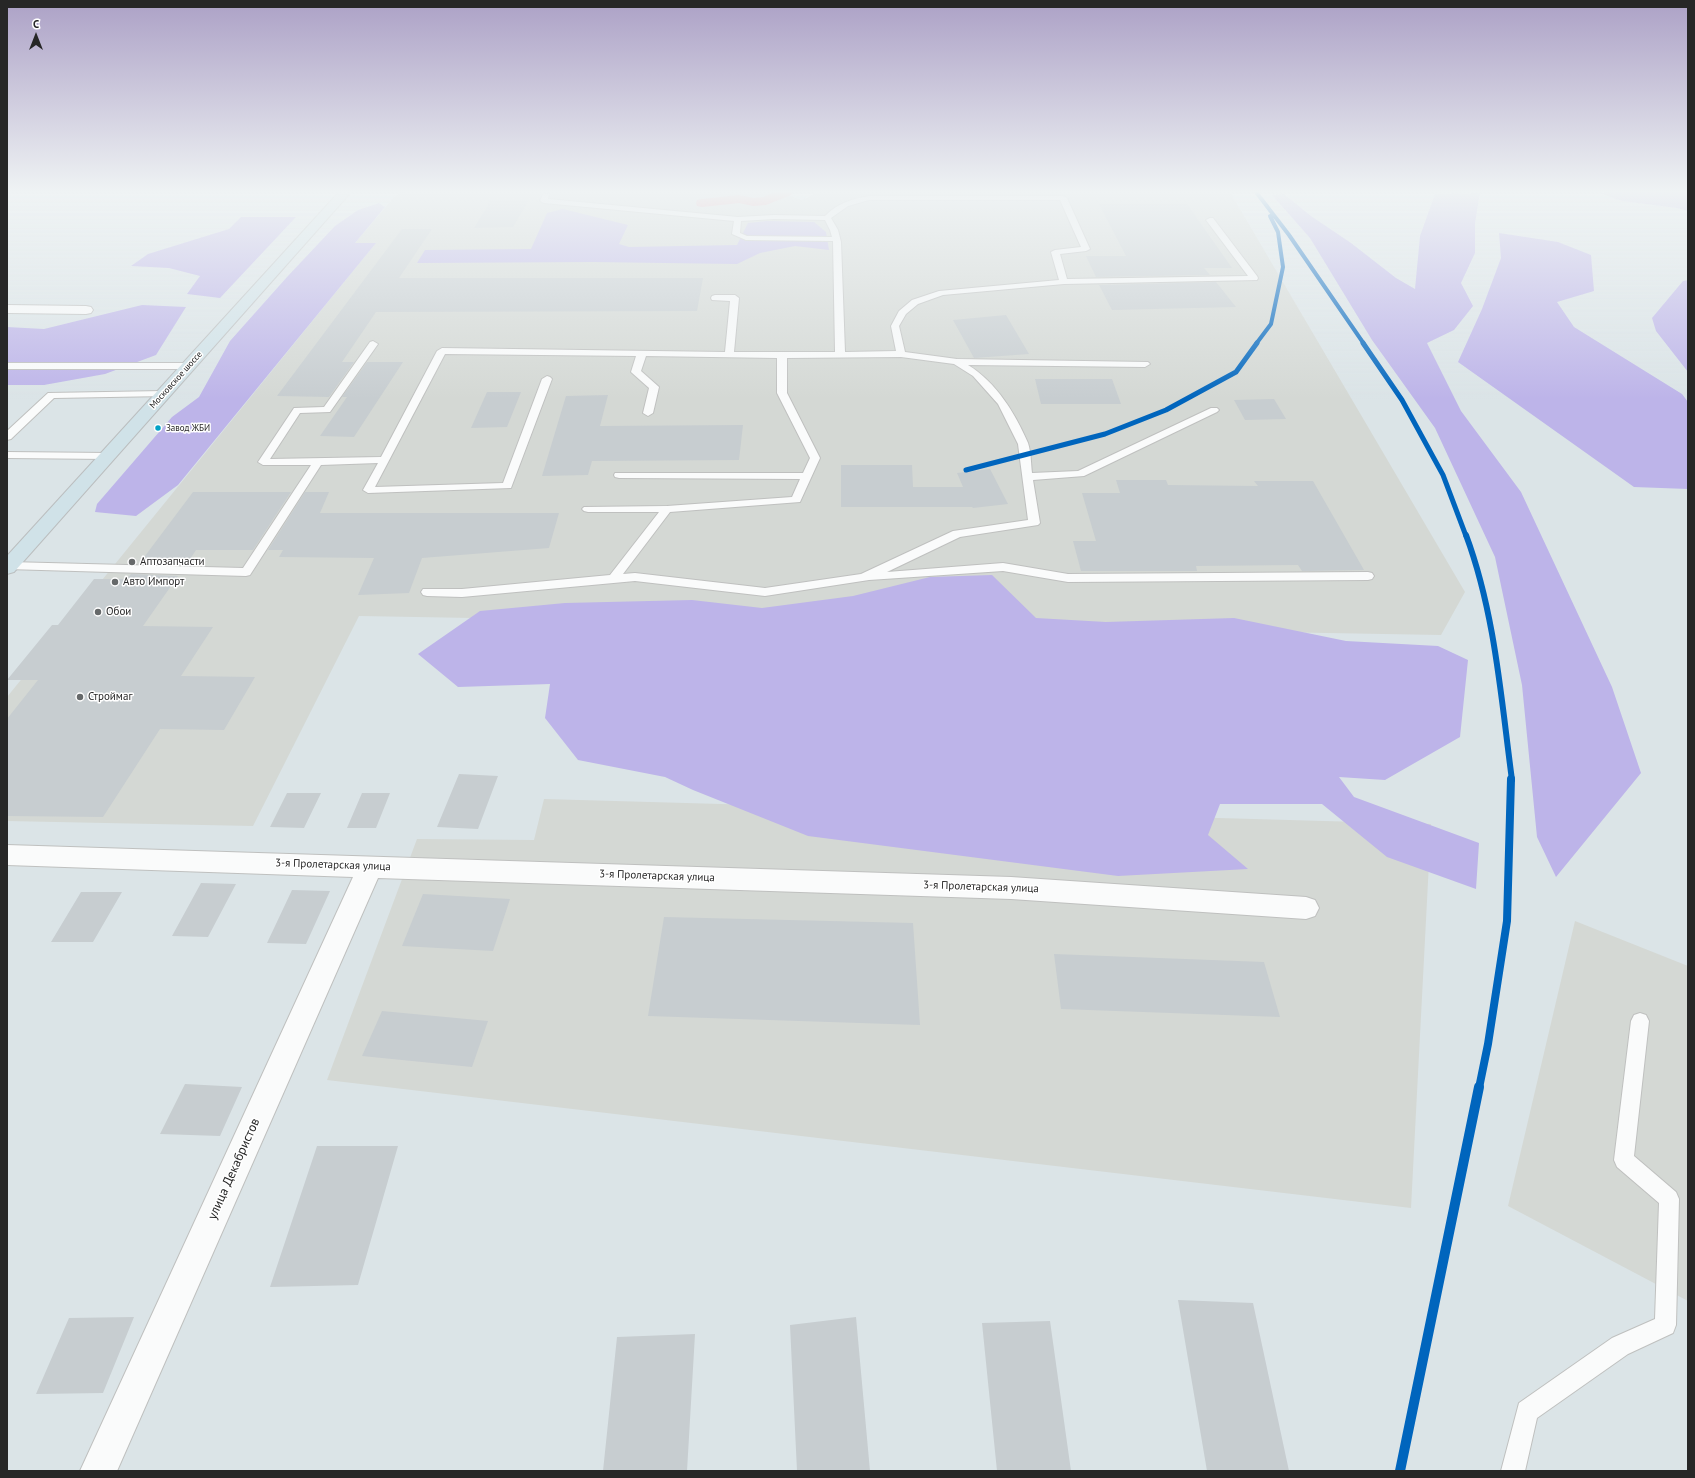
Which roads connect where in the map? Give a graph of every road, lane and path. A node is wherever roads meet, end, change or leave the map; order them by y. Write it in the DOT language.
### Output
graph roads {
  1 [pos="283,261"];
  2 [pos="837,261"];
  3 [pos="1058,261"];
  4 [pos="1241,261"];
  5 [pos="1064,282"];
  6 [pos="715,298"];
  7 [pos="7,309"];
  8 [pos="86,310"];
  9 [pos="373,344"];
  10 [pos="642,353"];
  11 [pos="729,354"];
  12 [pos="782,354"];
  13 [pos="840,354"];
  14 [pos="902,354"];
  15 [pos="957,362"];
  16 [pos="1145,364"];
  17 [pos="7,366"];
  18 [pos="188,366"];
  19 [pos="547,379"];
  20 [pos="163,394"];
  21 [pos="1214,410"];
  22 [pos="648,413"];
  23 [pos="7,437"];
  24 [pos="7,456"];
  25 [pos="108,456"];
  26 [pos="385,460"];
  27 [pos="318,462"];
  28 [pos="619,475"];
  29 [pos="807,476"];
  30 [pos="1027,477"];
  31 [pos="588,509"];
  32 [pos="667,509"];
  33 [pos="8,567"];
  34 [pos="1368,576"];
  35 [pos="614,578"];
  36 [pos="864,578"];
  37 [pos="427,592"];
  38 [pos="7,855"];
  39 [pos="370,867"];
  40 [pos="1306,908"];
  41 [pos="1640,1021"];
  42 [pos="98,1471"];
  43 [pos="1513,1471"];
  1 -- 18 [label="highway, Московское шоссе"];
  2 -- 13 [label="lane"];
  3 -- 5 [label="lane"];
  4 -- 5 [label="lane"];
  5 -- 14 [label="lane"];
  6 -- 11 [label="lane"];
  7 -- 8 [label="street"];
  9 -- 27 [label="lane"];
  10 -- 11 [label="lane"];
  10 -- 22 [label="lane"];
  10 -- 26 [label="lane"];
  11 -- 12 [label="lane"];
  12 -- 13 [label="lane"];
  12 -- 29 [label="lane"];
  13 -- 14 [label="lane"];
  14 -- 15 [label="lane"];
  15 -- 16 [label="lane"];
  15 -- 30 [label="lane"];
  17 -- 18 [label="lane"];
  18 -- 20 [label="highway, Московское шоссе"];
  19 -- 26 [label="lane"];
  20 -- 23 [label="lane"];
  20 -- 25 [label="highway, Московское шоссе"];
  21 -- 30 [label="lane"];
  24 -- 25 [label="lane"];
  25 -- 33 [label="highway, Московское шоссе"];
  26 -- 27 [label="lane"];
  27 -- 33 [label="lane"];
  28 -- 29 [label="lane"];
  29 -- 32 [label="lane"];
  30 -- 36 [label="lane"];
  31 -- 32 [label="lane"];
  32 -- 35 [label="lane"];
  34 -- 36 [label="lane"];
  35 -- 36 [label="lane"];
  35 -- 37 [label="lane"];
  38 -- 39 [label="street, 3-я Пролетарская улица"];
  39 -- 40 [label="street, 3-я Пролетарская улица"];
  39 -- 42 [label="street, улица Декабристов"];
  41 -- 43 [label="lane"];
}
